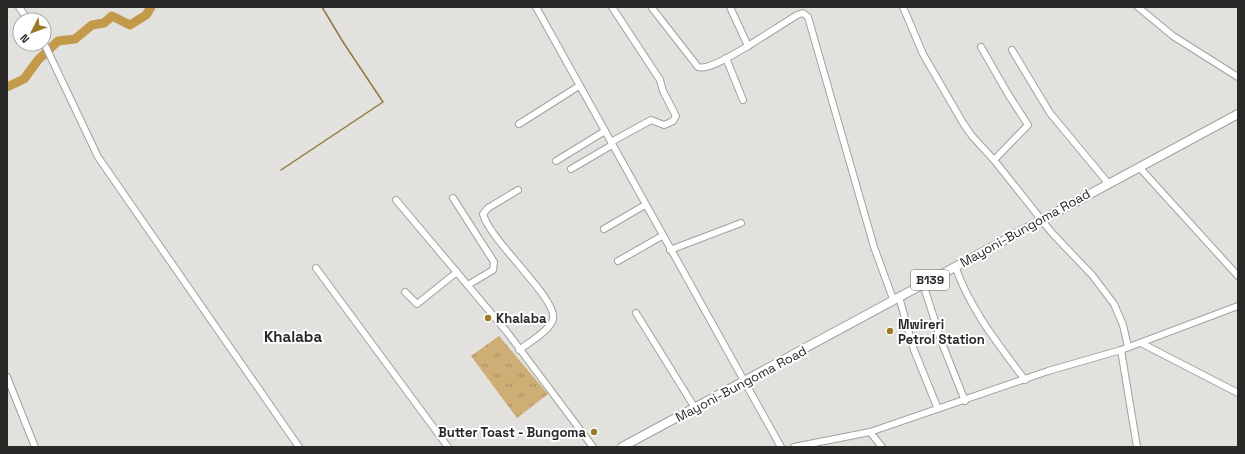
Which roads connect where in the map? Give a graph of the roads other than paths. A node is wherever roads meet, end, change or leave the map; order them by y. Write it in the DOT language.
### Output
graph roads {
  1 [pos="536,7"];
  2 [pos="612,7"];
  3 [pos="730,7"];
  4 [pos="903,7"];
  5 [pos="1138,7"];
  6 [pos="652,8"];
  7 [pos="748,46"];
  8 [pos="981,46"];
  9 [pos="1012,50"];
  10 [pos="49,52"];
  11 [pos="726,58"];
  12 [pos="1238,69"];
  13 [pos="1235,75"];
  14 [pos="579,86"];
  15 [pos="743,100"];
  16 [pos="1238,114"];
  17 [pos="519,124"];
  18 [pos="604,131"];
  19 [pos="612,144"];
  20 [pos="994,160"];
  21 [pos="556,161"];
  22 [pos="1139,167"];
  23 [pos="571,169"];
  24 [pos="1108,183"];
  25 [pos="518,190"];
  26 [pos="453,198"];
  27 [pos="396,200"];
  28 [pos="645,205"];
  29 [pos="1041,219"];
  30 [pos="741,223"];
  31 [pos="604,229"];
  32 [pos="662,236"];
  33 [pos="670,250"];
  34 [pos="618,262"];
  35 [pos="955,266"];
  36 [pos="316,268"];
  37 [pos="456,272"];
  38 [pos="1238,276"];
  39 [pos="923,284"];
  40 [pos="468,285"];
  41 [pos="405,292"];
  42 [pos="896,298"];
  43 [pos="1238,306"];
  44 [pos="636,313"];
  45 [pos="1140,342"];
  46 [pos="1128,347"];
  47 [pos="519,350"];
  48 [pos="1121,350"];
  49 [pos="7,377"];
  50 [pos="744,380"];
  51 [pos="1025,380"];
  52 [pos="1238,393"];
  53 [pos="965,401"];
  54 [pos="695,408"];
  55 [pos="938,409"];
  56 [pos="870,432"];
  57 [pos="35,447"];
  58 [pos="299,447"];
  59 [pos="448,447"];
  60 [pos="593,447"];
  61 [pos="622,447"];
  62 [pos="781,447"];
  63 [pos="794,447"];
  64 [pos="882,447"];
  65 [pos="1137,447"];
  1 -- 14 [label="street"];
  2 -- 19 [label="street"];
  3 -- 7 [label="street"];
  4 -- 20 [label="street"];
  5 -- 13 [label="street"];
  6 -- 11 [label="street"];
  7 -- 11 [label="street"];
  7 -- 42 [label="street"];
  8 -- 20 [label="street"];
  9 -- 24 [label="street"];
  10 -- 58 [label="street"];
  11 -- 15 [label="street"];
  12 -- 13 [label="street"];
  14 -- 17 [label="street"];
  14 -- 18 [label="street"];
  16 -- 22 [label="main road, Mayoni-Bungoma Road / B139"];
  18 -- 19 [label="street"];
  18 -- 21 [label="street"];
  19 -- 23 [label="street"];
  19 -- 28 [label="street"];
  20 -- 29 [label="street"];
  22 -- 24 [label="main road, Mayoni-Bungoma Road / B139"];
  22 -- 38 [label="street"];
  24 -- 29 [label="main road, Mayoni-Bungoma Road / B139"];
  25 -- 47 [label="street"];
  26 -- 40 [label="street"];
  27 -- 37 [label="street"];
  28 -- 31 [label="street"];
  28 -- 32 [label="street"];
  29 -- 35 [label="main road, Mayoni-Bungoma Road / B139"];
  29 -- 46 [label="street"];
  30 -- 33 [label="street"];
  32 -- 33 [label="street"];
  32 -- 34 [label="street"];
  33 -- 50 [label="street"];
  35 -- 39 [label="main road, Mayoni-Bungoma Road / B139"];
  35 -- 51 [label="street"];
  36 -- 59 [label="street"];
  37 -- 40 [label="street"];
  37 -- 41 [label="street"];
  39 -- 42 [label="main road, Mayoni-Bungoma Road / B139"];
  39 -- 53 [label="street"];
  40 -- 47 [label="street"];
  42 -- 50 [label="main road, Mayoni-Bungoma Road / B139"];
  42 -- 55 [label="street"];
  43 -- 45 [label="street"];
  44 -- 54 [label="street"];
  45 -- 46 [label="street"];
  45 -- 52 [label="street"];
  46 -- 48 [label="street"];
  47 -- 60 [label="street"];
  48 -- 51 [label="street"];
  48 -- 65 [label="street"];
  49 -- 57 [label="street"];
  50 -- 54 [label="main road, Mayoni-Bungoma Road / B139"];
  50 -- 62 [label="street"];
  51 -- 53 [label="street"];
  53 -- 55 [label="street"];
  54 -- 61 [label="main road, Mayoni-Bungoma Road / B139"];
  55 -- 56 [label="street"];
  56 -- 63 [label="street"];
  56 -- 64 [label="street"];
}
